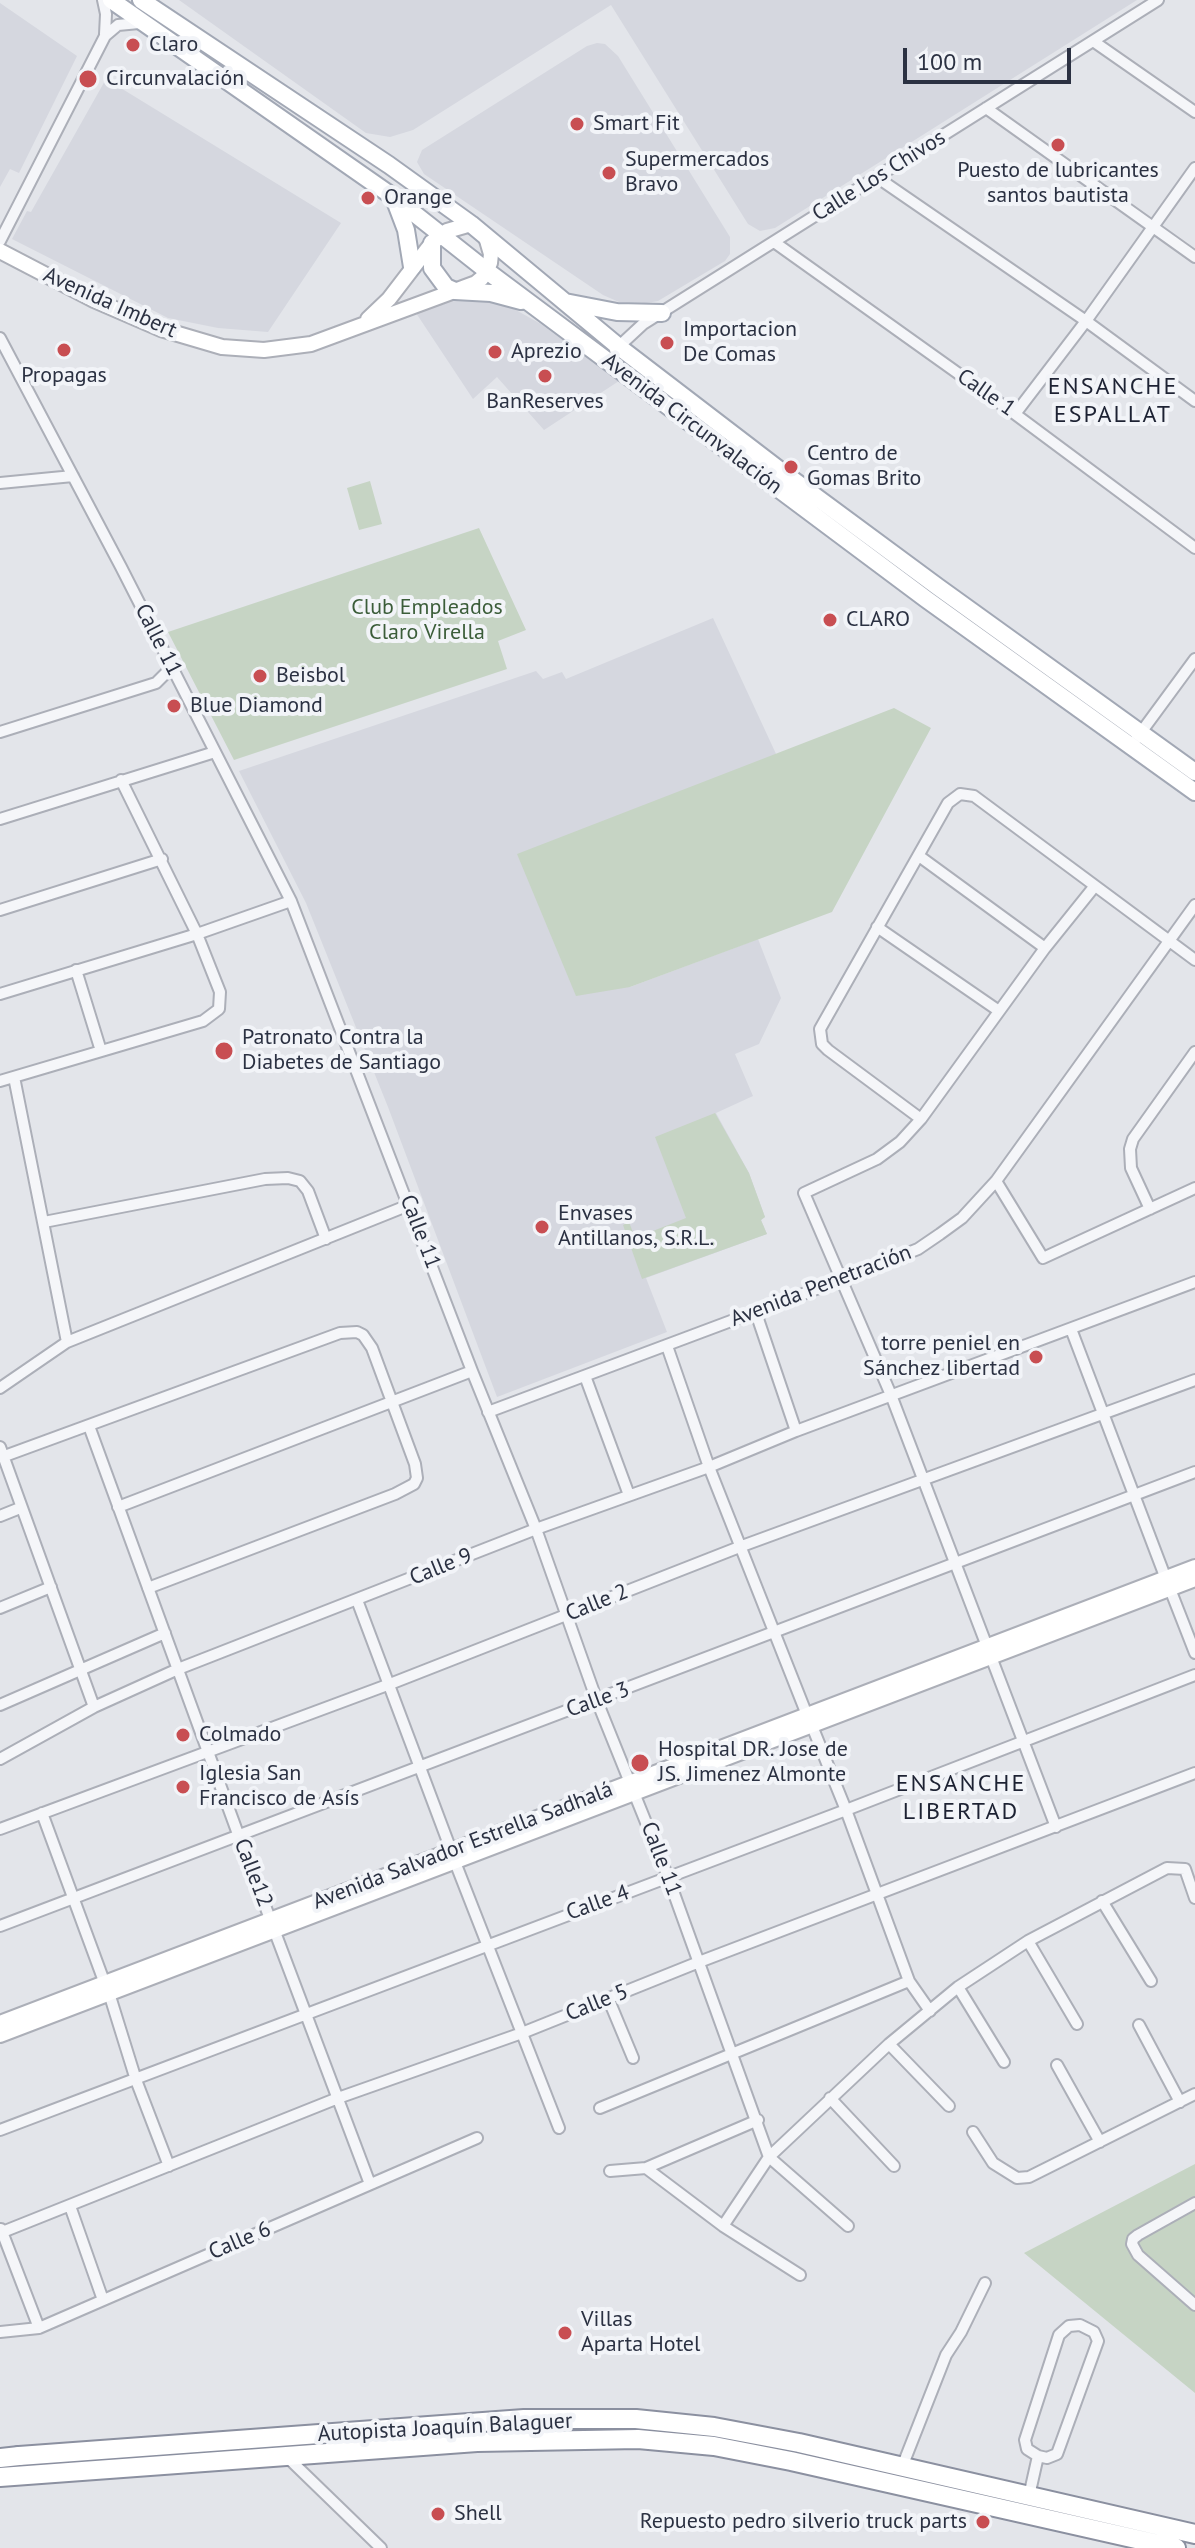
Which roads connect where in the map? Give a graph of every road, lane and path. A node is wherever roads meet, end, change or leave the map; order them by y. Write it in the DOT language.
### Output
graph roads {
  1 [pos="103,0"];
  2 [pos="111,0"];
  3 [pos="141,0"];
  4 [pos="1158,0"];
  5 [pos="145,24"];
  6 [pos="105,36"];
  7 [pos="1093,41"];
  8 [pos="986,108"];
  9 [pos="1195,112"];
  10 [pos="1195,168"];
  11 [pos="878,178"];
  12 [pos="392,196"];
  13 [pos="471,224"];
  14 [pos="1152,226"];
  15 [pos="486,237"];
  16 [pos="437,239"];
  17 [pos="0,241"];
  18 [pos="774,242"];
  19 [pos="0,251"];
  20 [pos="1195,257"];
  21 [pos="412,267"];
  22 [pos="487,271"];
  23 [pos="455,291"];
  24 [pos="564,302"];
  25 [pos="534,306"];
  26 [pos="662,313"];
  27 [pos="1086,321"];
  28 [pos="362,325"];
  29 [pos="0,338"];
  30 [pos="619,347"];
  31 [pos="605,359"];
  32 [pos="14,365"];
  33 [pos="0,367"];
  34 [pos="1195,401"];
  35 [pos="1015,414"];
  36 [pos="73,476"];
  37 [pos="0,483"];
  38 [pos="1195,548"];
  39 [pos="1195,659"];
  40 [pos="172,667"];
  41 [pos="0,732"];
  42 [pos="1142,733"];
  43 [pos="1131,746"];
  44 [pos="215,752"];
  45 [pos="1195,772"];
  46 [pos="121,780"];
  47 [pos="1195,792"];
  48 [pos="0,819"];
  49 [pos="919,856"];
  50 [pos="162,859"];
  51 [pos="1094,887"];
  52 [pos="291,901"];
  53 [pos="1195,905"];
  54 [pos="0,910"];
  55 [pos="877,927"];
  56 [pos="197,934"];
  57 [pos="1168,942"];
  58 [pos="1045,948"];
  59 [pos="1195,960"];
  60 [pos="76,970"];
  61 [pos="0,994"];
  62 [pos="999,1011"];
  63 [pos="101,1051"];
  64 [pos="1195,1052"];
  65 [pos="14,1077"];
  66 [pos="0,1081"];
  67 [pos="921,1119"];
  68 [pos="996,1181"];
  69 [pos="1195,1188"];
  70 [pos="409,1205"];
  71 [pos="1150,1209"];
  72 [pos="44,1222"];
  73 [pos="326,1239"];
  74 [pos="843,1279"];
  75 [pos="1195,1282"];
  76 [pos="756,1313"];
  77 [pos="1071,1329"];
  78 [pos="67,1342"];
  79 [pos="667,1346"];
  80 [pos="472,1371"];
  81 [pos="585,1376"];
  82 [pos="1195,1380"];
  83 [pos="0,1388"];
  84 [pos="891,1395"];
  85 [pos="392,1402"];
  86 [pos="488,1412"];
  87 [pos="1105,1415"];
  88 [pos="89,1426"];
  89 [pos="796,1431"];
  90 [pos="1,1452"];
  91 [pos="709,1467"];
  92 [pos="1195,1472"];
  93 [pos="923,1481"];
  94 [pos="629,1495"];
  95 [pos="1134,1495"];
  96 [pos="118,1507"];
  97 [pos="20,1508"];
  98 [pos="0,1516"];
  99 [pos="536,1529"];
  100 [pos="742,1546"];
  101 [pos="955,1563"];
  102 [pos="1195,1567"];
  103 [pos="1195,1579"];
  104 [pos="1168,1584"];
  105 [pos="51,1587"];
  106 [pos="148,1588"];
  107 [pos="357,1600"];
  108 [pos="0,1608"];
  109 [pos="568,1615"];
  110 [pos="777,1632"];
  111 [pos="165,1633"];
  112 [pos="990,1651"];
  113 [pos="1195,1653"];
  114 [pos="82,1669"];
  115 [pos="178,1669"];
  116 [pos="1195,1675"];
  117 [pos="390,1684"];
  118 [pos="597,1701"];
  119 [pos="0,1705"];
  120 [pos="94,1707"];
  121 [pos="810,1721"];
  122 [pos="1023,1740"];
  123 [pos="208,1753"];
  124 [pos="0,1759"];
  125 [pos="419,1765"];
  126 [pos="1195,1773"];
  127 [pos="632,1786"];
  128 [pos="846,1810"];
  129 [pos="42,1813"];
  130 [pos="1056,1827"];
  131 [pos="0,1829"];
  132 [pos="238,1834"];
  133 [pos="453,1856"];
  134 [pos="668,1877"];
  135 [pos="878,1894"];
  136 [pos="1195,1898"];
  137 [pos="73,1899"];
  138 [pos="1102,1901"];
  139 [pos="273,1925"];
  140 [pos="0,1926"];
  141 [pos="1028,1941"];
  142 [pos="488,1945"];
  143 [pos="699,1962"];
  144 [pos="909,1981"];
  145 [pos="1151,1981"];
  146 [pos="958,1987"];
  147 [pos="107,1988"];
  148 [pos="608,1998"];
  149 [pos="930,2011"];
  150 [pos="305,2013"];
  151 [pos="0,2023"];
  152 [pos="1077,2024"];
  153 [pos="1139,2025"];
  154 [pos="522,2033"];
  155 [pos="0,2035"];
  156 [pos="889,2044"];
  157 [pos="733,2053"];
  158 [pos="633,2058"];
  159 [pos="1004,2062"];
  160 [pos="1057,2065"];
  161 [pos="136,2080"];
  162 [pos="1195,2094"];
  163 [pos="338,2098"];
  164 [pos="830,2098"];
  165 [pos="1180,2102"];
  166 [pos="949,2106"];
  167 [pos="600,2108"];
  168 [pos="758,2120"];
  169 [pos="559,2128"];
  170 [pos="0,2130"];
  171 [pos="973,2132"];
  172 [pos="477,2138"];
  173 [pos="1100,2142"];
  174 [pos="769,2157"];
  175 [pos="169,2166"];
  176 [pos="894,2166"];
  177 [pos="646,2168"];
  178 [pos="610,2171"];
  179 [pos="370,2184"];
  180 [pos="1195,2203"];
  181 [pos="70,2206"];
  182 [pos="723,2226"];
  183 [pos="848,2226"];
  184 [pos="1,2231"];
  185 [pos="800,2275"];
  186 [pos="985,2283"];
  187 [pos="103,2300"];
  188 [pos="1195,2305"];
  189 [pos="39,2328"];
  190 [pos="0,2332"];
  191 [pos="285,2455"];
  192 [pos="1038,2456"];
  193 [pos="6,2457"];
  194 [pos="902,2467"];
  195 [pos="0,2477"];
  196 [pos="1029,2496"];
  197 [pos="1195,2534"];
  198 [pos="381,2548"];
  199 [pos="1176,2548"];
  1 -- 6 [label="street"];
  2 -- 5 [label="main road, Avenida Circunvalación"];
  3 -- 13 [label="main road, Avenida Circunvalación"];
  4 -- 7 [label="street, Calle Los Chivos"];
  5 -- 6 [label="street"];
  5 -- 12 [label="main road, Avenida Circunvalación"];
  6 -- 17 [label="street"];
  7 -- 8 [label="street, Calle Los Chivos"];
  7 -- 9 [label="street"];
  8 -- 11 [label="street, Calle Los Chivos"];
  8 -- 14 [label="street"];
  10 -- 14 [label="street"];
  11 -- 18 [label="street, Calle Los Chivos"];
  11 -- 27 [label="street"];
  12 -- 16 [label="main road, Avenida Circunvalación"];
  12 -- 21 [label="main road"];
  13 -- 15 [label="main road, Avenida Circunvalación"];
  13 -- 16 [label="main road"];
  14 -- 20 [label="street"];
  14 -- 27 [label="street"];
  15 -- 22 [label="main road"];
  15 -- 24 [label="main road, Avenida Circunvalación"];
  16 -- 21 [label="main road, Avenida Imbert"];
  16 -- 22 [label="main road, Avenida Circunvalación"];
  16 -- 23 [label="main road"];
  18 -- 26 [label="street, Calle Los Chivos"];
  18 -- 35 [label="street, Calle 1"];
  19 -- 28 [label="main road, Avenida Imbert"];
  21 -- 28 [label="main road, Avenida Imbert"];
  22 -- 23 [label="main road, Avenida Imbert"];
  22 -- 25 [label="main road, Avenida Circunvalación"];
  23 -- 25 [label="main road"];
  23 -- 28 [label="main road, Avenida Imbert"];
  24 -- 26 [label="main road"];
  24 -- 30 [label="main road, Avenida Circunvalación"];
  25 -- 31 [label="main road, Avenida Circunvalación"];
  26 -- 30 [label="street, Calle Los Chivos"];
  27 -- 34 [label="street"];
  27 -- 35 [label="street"];
  29 -- 32 [label="street, Calle 11"];
  30 -- 31 [label="street, Calle Los Chivos"];
  30 -- 42 [label="main road, Avenida Circunvalación"];
  31 -- 43 [label="main road, Avenida Circunvalación"];
  32 -- 33 [label="street"];
  32 -- 36 [label="street, Calle 11"];
  35 -- 38 [label="street, Calle 1"];
  36 -- 37 [label="street"];
  36 -- 40 [label="street, Calle 11"];
  39 -- 42 [label="street"];
  40 -- 41 [label="street"];
  40 -- 44 [label="street, Calle 11"];
  42 -- 43 [label="street"];
  42 -- 45 [label="main road, Avenida Circunvalación"];
  43 -- 47 [label="main road, Avenida Circunvalación"];
  44 -- 46 [label="street"];
  44 -- 52 [label="street, Calle 11"];
  46 -- 48 [label="street"];
  46 -- 50 [label="street"];
  49 -- 51 [label="street"];
  49 -- 55 [label="street"];
  49 -- 58 [label="street"];
  50 -- 54 [label="street"];
  50 -- 56 [label="street"];
  51 -- 57 [label="street"];
  51 -- 58 [label="street"];
  52 -- 56 [label="street"];
  52 -- 70 [label="street, Calle 11"];
  53 -- 57 [label="street, Avenida Penetración"];
  55 -- 62 [label="street"];
  55 -- 67 [label="street"];
  56 -- 60 [label="street"];
  56 -- 63 [label="street"];
  57 -- 59 [label="street"];
  57 -- 68 [label="street, Avenida Penetración"];
  58 -- 62 [label="street"];
  60 -- 61 [label="street"];
  60 -- 63 [label="street"];
  62 -- 67 [label="street"];
  63 -- 65 [label="street"];
  64 -- 71 [label="street"];
  65 -- 66 [label="street"];
  65 -- 72 [label="street"];
  67 -- 74 [label="street"];
  68 -- 71 [label="street"];
  68 -- 74 [label="street, Avenida Penetración"];
  69 -- 71 [label="street"];
  70 -- 73 [label="street"];
  70 -- 80 [label="street, Calle 11"];
  72 -- 73 [label="street"];
  72 -- 78 [label="street"];
  73 -- 78 [label="street"];
  74 -- 76 [label="street, Avenida Penetración"];
  74 -- 84 [label="street"];
  75 -- 77 [label="street, Calle 9"];
  76 -- 79 [label="street, Avenida Penetración"];
  76 -- 89 [label="street"];
  77 -- 84 [label="street, Calle 9"];
  77 -- 87 [label="street"];
  78 -- 83 [label="street"];
  79 -- 81 [label="street, Avenida Penetración"];
  79 -- 91 [label="street"];
  80 -- 85 [label="street"];
  80 -- 86 [label="street, Calle 11"];
  81 -- 86 [label="street, Avenida Penetración"];
  81 -- 94 [label="street"];
  82 -- 87 [label="street, Calle 2"];
  84 -- 89 [label="street, Calle 9"];
  84 -- 93 [label="street"];
  85 -- 88 [label="street"];
  85 -- 96 [label="street"];
  85 -- 106 [label="street"];
  86 -- 99 [label="street, Calle 11"];
  87 -- 93 [label="street, Calle 2"];
  87 -- 95 [label="street"];
  88 -- 90 [label="street"];
  88 -- 96 [label="street, Calle12"];
  89 -- 91 [label="street, Calle 9"];
  90 -- 97 [label="street"];
  91 -- 94 [label="street, Calle 9"];
  91 -- 100 [label="street"];
  92 -- 95 [label="street, Calle 3"];
  93 -- 100 [label="street, Calle 2"];
  93 -- 101 [label="street"];
  94 -- 99 [label="street, Calle 9"];
  95 -- 101 [label="street, Calle 3"];
  95 -- 104 [label="street"];
  96 -- 106 [label="street, Calle12"];
  97 -- 98 [label="street"];
  97 -- 105 [label="street"];
  99 -- 107 [label="street, Calle 9"];
  99 -- 109 [label="street, Calle 11"];
  100 -- 109 [label="street, Calle 2"];
  100 -- 110 [label="street"];
  101 -- 110 [label="street, Calle 3"];
  101 -- 112 [label="street"];
  102 -- 104 [label="main road, Avenida Salvador Estrella Sadhalá"];
  103 -- 104 [label="main road, Avenida Salvador Estrella Sadhalá"];
  104 -- 112 [label="main road, Avenida Salvador Estrella Sadhalá"];
  104 -- 113 [label="street"];
  105 -- 108 [label="street"];
  105 -- 114 [label="street"];
  106 -- 111 [label="street, Calle12"];
  107 -- 115 [label="street, Calle 9"];
  107 -- 117 [label="street"];
  109 -- 117 [label="street, Calle 2"];
  109 -- 118 [label="street, Calle 11"];
  110 -- 118 [label="street, Calle 3"];
  110 -- 121 [label="street"];
  111 -- 114 [label="street"];
  111 -- 115 [label="street, Calle12"];
  112 -- 121 [label="main road, Avenida Salvador Estrella Sadhalá"];
  112 -- 122 [label="street"];
  114 -- 119 [label="street"];
  114 -- 120 [label="street"];
  115 -- 120 [label="street, Calle 9"];
  115 -- 123 [label="street, Calle12"];
  116 -- 122 [label="street, Calle 4"];
  117 -- 123 [label="street, Calle 2"];
  117 -- 125 [label="street"];
  118 -- 125 [label="street, Calle 3"];
  118 -- 127 [label="street, Calle 11"];
  120 -- 124 [label="street, Calle 9"];
  121 -- 127 [label="main road, Avenida Salvador Estrella Sadhalá"];
  121 -- 128 [label="street"];
  122 -- 128 [label="street, Calle 4"];
  122 -- 130 [label="street"];
  123 -- 129 [label="street, Calle 2"];
  123 -- 132 [label="street, Calle12"];
  125 -- 132 [label="street, Calle 3"];
  125 -- 133 [label="street"];
  126 -- 130 [label="street, Calle 5"];
  127 -- 133 [label="main road, Avenida Salvador Estrella Sadhalá"];
  127 -- 134 [label="street, Calle 11"];
  128 -- 134 [label="street, Calle 4"];
  128 -- 135 [label="street"];
  129 -- 131 [label="street, Calle 2"];
  129 -- 137 [label="street"];
  130 -- 135 [label="street, Calle 5"];
  132 -- 137 [label="street, Calle 3"];
  132 -- 139 [label="street, Calle12"];
  133 -- 139 [label="main road, Avenida Salvador Estrella Sadhalá"];
  133 -- 142 [label="street"];
  134 -- 142 [label="street, Calle 4"];
  134 -- 143 [label="street, Calle 11"];
  135 -- 143 [label="street, Calle 5"];
  135 -- 144 [label="street"];
  136 -- 138 [label="street"];
  137 -- 140 [label="street, Calle 3"];
  137 -- 147 [label="street"];
  138 -- 141 [label="street"];
  138 -- 145 [label="street"];
  139 -- 147 [label="main road, Avenida Salvador Estrella Sadhalá"];
  139 -- 150 [label="street, Calle12"];
  141 -- 146 [label="street"];
  141 -- 152 [label="street"];
  142 -- 150 [label="street, Calle 4"];
  142 -- 154 [label="street"];
  143 -- 148 [label="street, Calle 5"];
  143 -- 157 [label="street, Calle 11"];
  144 -- 149 [label="street"];
  144 -- 157 [label="street"];
  146 -- 149 [label="street"];
  146 -- 159 [label="street"];
  147 -- 151 [label="main road, Avenida Salvador Estrella Sadhalá"];
  147 -- 155 [label="main road, Avenida Salvador Estrella Sadhalá"];
  147 -- 161 [label="street"];
  148 -- 154 [label="street, Calle 5"];
  148 -- 158 [label="street"];
  149 -- 156 [label="street"];
  150 -- 161 [label="street, Calle 4"];
  150 -- 163 [label="street, Calle12"];
  153 -- 165 [label="street"];
  154 -- 163 [label="street, Calle 5"];
  154 -- 169 [label="street"];
  156 -- 164 [label="street"];
  156 -- 166 [label="street"];
  157 -- 167 [label="street"];
  157 -- 168 [label="street, Calle 11"];
  160 -- 173 [label="street"];
  161 -- 170 [label="street, Calle 4"];
  161 -- 175 [label="street"];
  162 -- 165 [label="street"];
  163 -- 175 [label="street, Calle 5"];
  163 -- 179 [label="street, Calle12"];
  164 -- 174 [label="street"];
  164 -- 176 [label="street"];
  165 -- 173 [label="street"];
  168 -- 174 [label="street, Calle 11"];
  168 -- 177 [label="street"];
  171 -- 173 [label="street"];
  172 -- 179 [label="street, Calle 6"];
  174 -- 182 [label="street"];
  174 -- 183 [label="street"];
  175 -- 181 [label="street, Calle 5"];
  177 -- 178 [label="street"];
  177 -- 182 [label="street"];
  179 -- 187 [label="street, Calle 6"];
  180 -- 188 [label="street"];
  181 -- 184 [label="street, Calle 5"];
  181 -- 187 [label="street"];
  182 -- 185 [label="street"];
  184 -- 189 [label="street"];
  186 -- 194 [label="street"];
  187 -- 189 [label="street, Calle 6"];
  189 -- 190 [label="street, Calle 6"];
  191 -- 195 [label="highway, Autopista Joaquín Balaguer"];
  191 -- 198 [label="street"];
  191 -- 199 [label="highway, Autopista Joaquín Balaguer"];
  192 -- 192 [label="street"];
  192 -- 196 [label="street"];
  193 -- 194 [label="highway, Autopista Joaquín Balaguer"];
  194 -- 196 [label="highway, Autopista Joaquín Balaguer"];
  196 -- 197 [label="highway, Autopista Joaquín Balaguer"];
}
